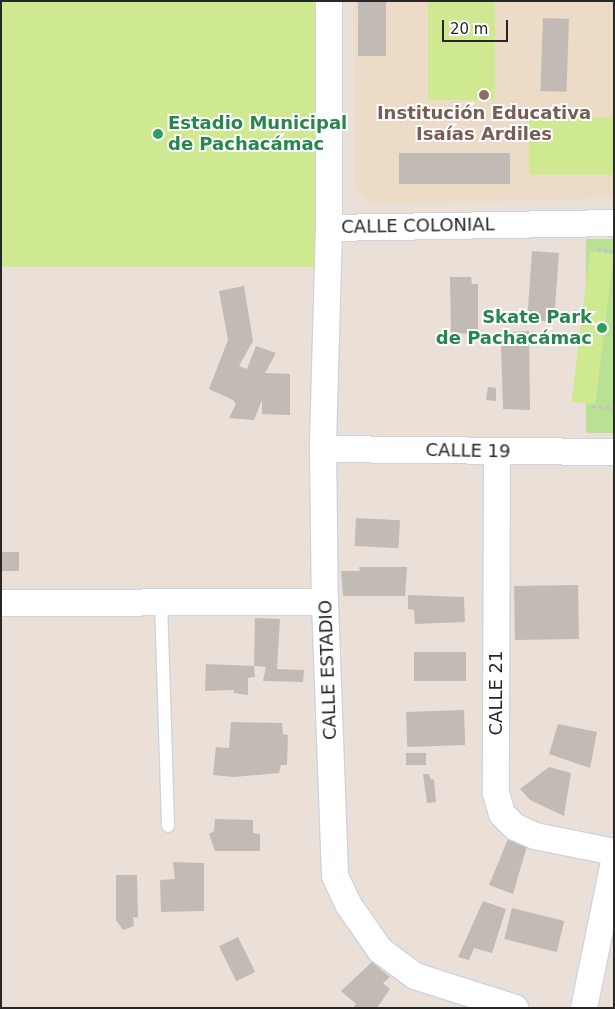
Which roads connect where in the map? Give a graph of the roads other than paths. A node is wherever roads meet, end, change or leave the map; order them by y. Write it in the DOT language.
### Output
graph roads {
  1 [pos="329,1"];
  2 [pos="614,223"];
  3 [pos="329,228"];
  4 [pos="323,449"];
  5 [pos="497,451"];
  6 [pos="614,452"];
  7 [pos="161,601"];
  8 [pos="325,602"];
  9 [pos="1,603"];
  10 [pos="168,826"];
  11 [pos="614,852"];
  12 [pos="614,862"];
  13 [pos="516,1008"];
  14 [pos="584,1008"];
  1 -- 3 [label="street, CALLE COLONIAL"];
  2 -- 3 [label="street, CALLE COLONIAL"];
  3 -- 4 [label="street, CALLE ESTADIO"];
  4 -- 5 [label="street, CALLE 19"];
  4 -- 8 [label="street, CALLE ESTADIO"];
  5 -- 6 [label="street, CALLE 19"];
  5 -- 11 [label="street, CALLE 21"];
  7 -- 8 [label="street"];
  7 -- 9 [label="street"];
  7 -- 10 [label="lane"];
  8 -- 13 [label="street, CALLE ESTADIO"];
  12 -- 14 [label="street"];
}
